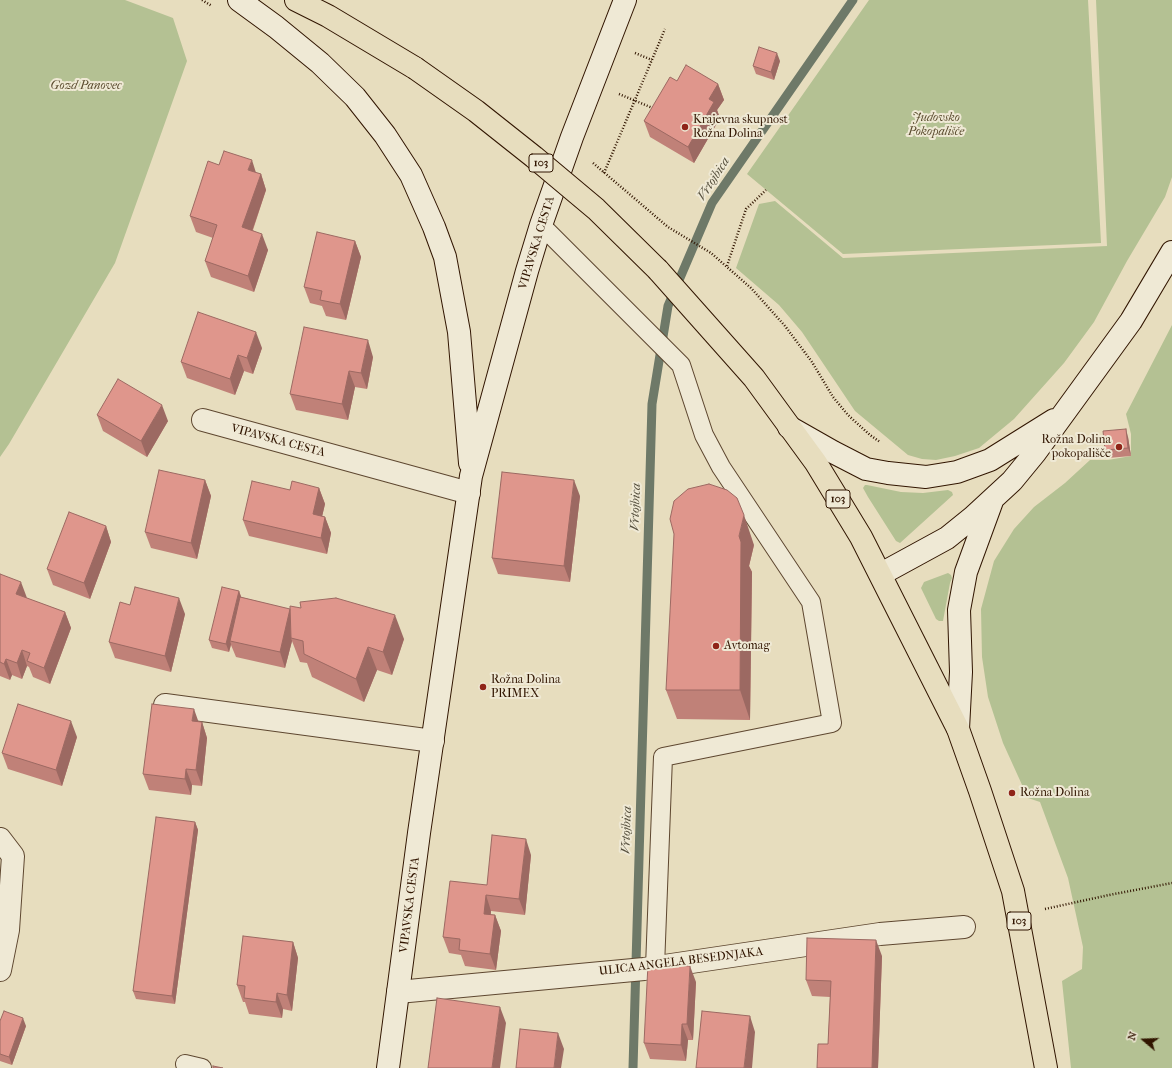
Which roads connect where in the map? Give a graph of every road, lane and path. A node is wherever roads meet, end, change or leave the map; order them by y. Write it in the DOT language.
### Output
graph roads {
  1 [pos="202,0"];
  2 [pos="239,0"];
  3 [pos="296,0"];
  4 [pos="625,0"];
  5 [pos="214,7"];
  6 [pos="665,28"];
  7 [pos="628,51"];
  8 [pos="652,60"];
  9 [pos="613,91"];
  10 [pos="635,100"];
  11 [pos="658,111"];
  12 [pos="593,163"];
  13 [pos="604,173"];
  14 [pos="766,190"];
  15 [pos="541,225"];
  16 [pos="1172,252"];
  17 [pos="727,266"];
  18 [pos="1063,414"];
  19 [pos="203,420"];
  20 [pos="789,427"];
  21 [pos="882,443"];
  22 [pos="470,484"];
  23 [pos="994,496"];
  24 [pos="881,574"];
  25 [pos="165,705"];
  26 [pos="958,729"];
  27 [pos="433,741"];
  28 [pos="0,839"];
  29 [pos="1172,883"];
  30 [pos="1048,908"];
  31 [pos="964,927"];
  32 [pos="649,968"];
  33 [pos="0,970"];
  34 [pos="398,992"];
  35 [pos="388,1068"];
  36 [pos="1046,1068"];
  1 -- 5 [label="path"];
  2 -- 22 [label="main road"];
  3 -- 20 [label="main road, 103, bridge"];
  4 -- 15 [label="main road, VIPAVSKA CESTA"];
  6 -- 8 [label="path"];
  7 -- 8 [label="path"];
  8 -- 10 [label="path"];
  9 -- 10 [label="path"];
  10 -- 11 [label="path"];
  10 -- 13 [label="path"];
  12 -- 13 [label="path"];
  13 -- 17 [label="path"];
  14 -- 17 [label="path"];
  15 -- 22 [label="main road, VIPAVSKA CESTA"];
  15 -- 32 [label="lane"];
  16 -- 18 [label="main road"];
  17 -- 21 [label="path"];
  18 -- 20 [label="main road"];
  18 -- 23 [label="main road"];
  19 -- 22 [label="main road, VIPAVSKA CESTA"];
  20 -- 24 [label="main road, 103"];
  22 -- 27 [label="main road, VIPAVSKA CESTA"];
  23 -- 24 [label="main road"];
  23 -- 26 [label="main road"];
  24 -- 26 [label="main road, 103"];
  25 -- 27 [label="main road"];
  26 -- 36 [label="main road, 103"];
  27 -- 34 [label="main road, VIPAVSKA CESTA"];
  28 -- 33 [label="main road"];
  29 -- 30 [label="path"];
  31 -- 32 [label="main road, ULICA ANGELA BESEDNJAKA"];
  32 -- 34 [label="main road, ULICA ANGELA BESEDNJAKA"];
  34 -- 35 [label="main road, VIPAVSKA CESTA"];
}
